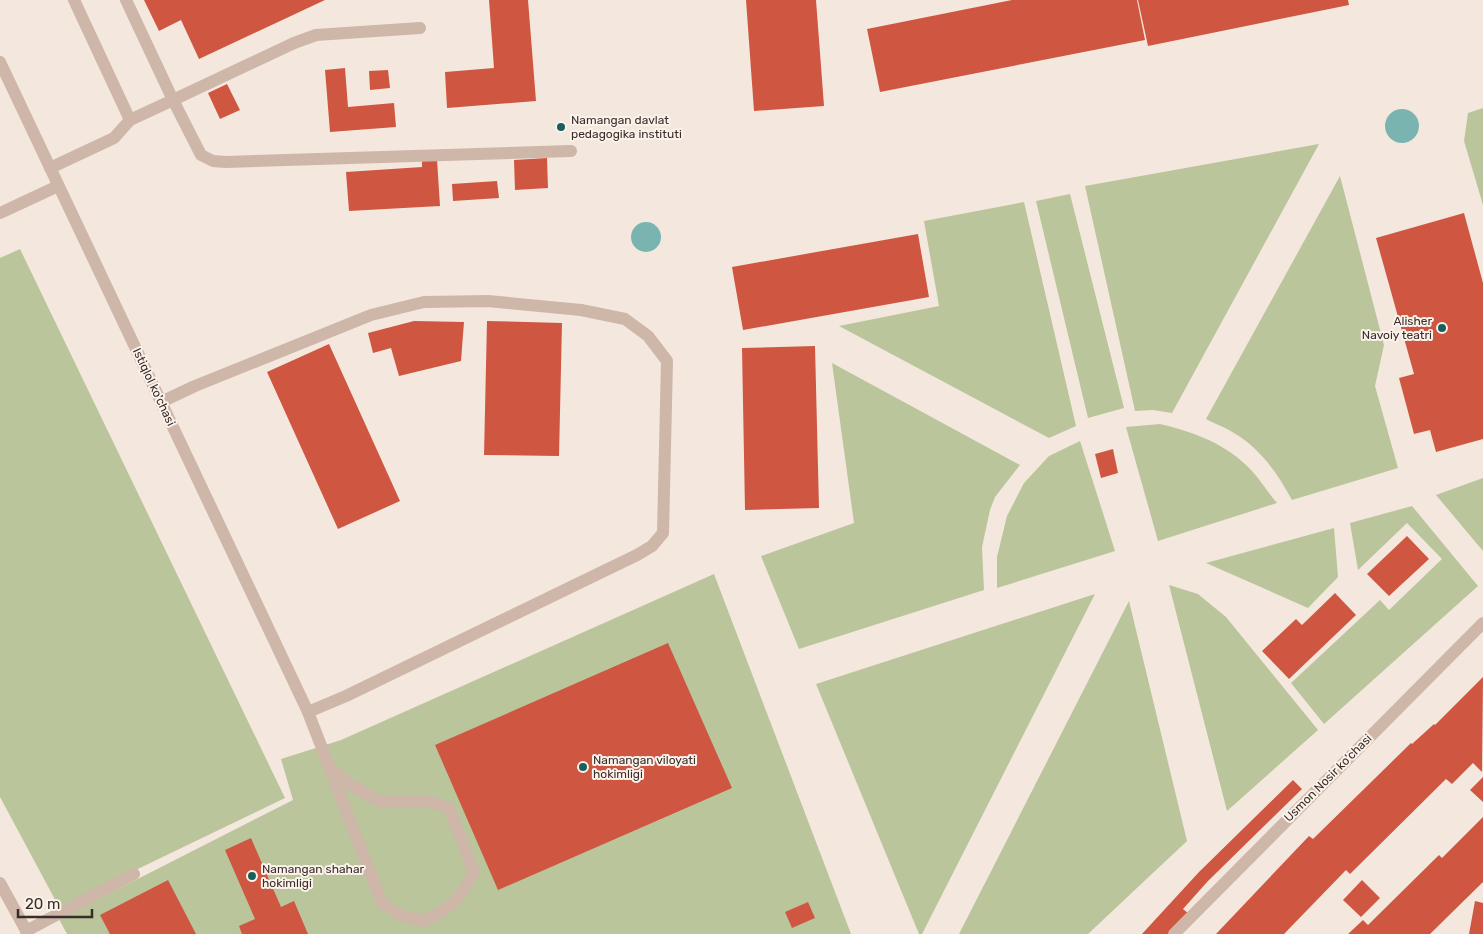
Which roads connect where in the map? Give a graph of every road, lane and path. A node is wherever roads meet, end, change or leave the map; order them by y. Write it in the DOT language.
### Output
graph roads {
  1 [pos="74,0"];
  2 [pos="126,0"];
  3 [pos="420,28"];
  4 [pos="0,62"];
  5 [pos="173,100"];
  6 [pos="130,120"];
  7 [pos="570,151"];
  8 [pos="50,168"];
  9 [pos="58,186"];
  10 [pos="0,213"];
  11 [pos="161,402"];
  12 [pos="1483,623"];
  13 [pos="308,712"];
  14 [pos="330,768"];
  15 [pos="134,874"];
  16 [pos="0,883"];
  17 [pos="27,932"];
  18 [pos="1174,934"];
  1 -- 6 [label="street"];
  2 -- 5 [label="street"];
  3 -- 5 [label="street"];
  4 -- 8 [label="street, Istiqlol ko'chasi"];
  5 -- 6 [label="street"];
  5 -- 7 [label="street"];
  6 -- 8 [label="street"];
  8 -- 9 [label="street, Istiqlol ko'chasi"];
  9 -- 10 [label="street"];
  9 -- 11 [label="street, Istiqlol ko'chasi"];
  11 -- 13 [label="street, Istiqlol ko'chasi"];
  11 -- 13 [label="street"];
  12 -- 18 [label="street, Usmon Nosir ko'chasi"];
  13 -- 14 [label="street, Istiqlol ko'chasi"];
  14 -- 14 [label="street, Istiqlol ko'chasi"];
  15 -- 17 [label="street"];
  16 -- 17 [label="street"];
}
